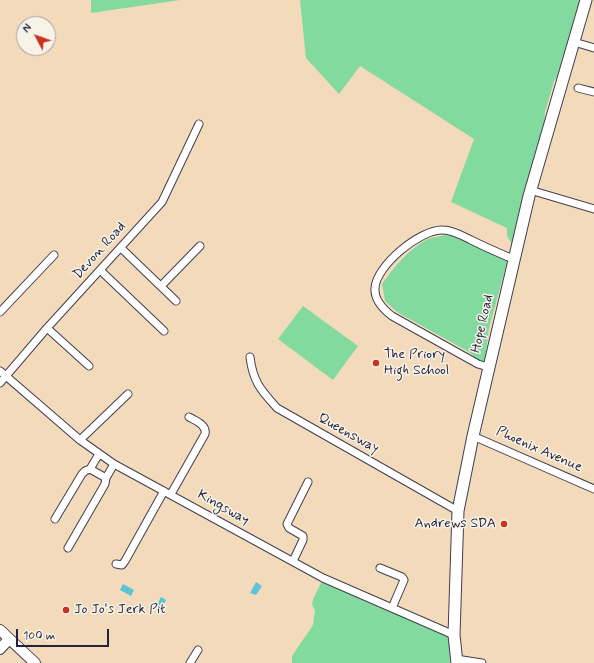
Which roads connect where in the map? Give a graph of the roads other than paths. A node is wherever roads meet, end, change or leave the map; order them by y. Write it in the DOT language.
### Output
graph roads {
  1 [pos="586,0"];
  2 [pos="574,42"];
  3 [pos="594,48"];
  4 [pos="578,88"];
  5 [pos="594,92"];
  6 [pos="199,124"];
  7 [pos="530,190"];
  8 [pos="594,209"];
  9 [pos="200,246"];
  10 [pos="121,248"];
  11 [pos="54,255"];
  12 [pos="514,259"];
  13 [pos="100,270"];
  14 [pos="161,286"];
  15 [pos="176,301"];
  16 [pos="0,312"];
  17 [pos="47,328"];
  18 [pos="164,331"];
  19 [pos="250,357"];
  20 [pos="89,366"];
  21 [pos="488,367"];
  22 [pos="3,374"];
  23 [pos="0,383"];
  24 [pos="128,394"];
  25 [pos="189,417"];
  26 [pos="473,436"];
  27 [pos="80,440"];
  28 [pos="99,454"];
  29 [pos="114,464"];
  30 [pos="90,468"];
  31 [pos="106,478"];
  32 [pos="308,482"];
  33 [pos="594,489"];
  34 [pos="168,492"];
  35 [pos="458,511"];
  36 [pos="55,519"];
  37 [pos="68,548"];
  38 [pos="293,561"];
  39 [pos="116,564"];
  40 [pos="380,568"];
  41 [pos="392,608"];
  42 [pos="0,630"];
  43 [pos="454,635"];
  44 [pos="9,639"];
  45 [pos="0,648"];
  46 [pos="198,650"];
  47 [pos="456,661"];
  48 [pos="35,663"];
  49 [pos="190,663"];
  50 [pos="482,663"];
  1 -- 2 [label="main road, Hope Road"];
  2 -- 3 [label="street"];
  2 -- 7 [label="main road, Hope Road"];
  4 -- 5 [label="street"];
  6 -- 10 [label="street, Devon Road"];
  7 -- 8 [label="street"];
  7 -- 12 [label="main road, Hope Road"];
  9 -- 14 [label="street"];
  10 -- 13 [label="street, Devon Road"];
  10 -- 14 [label="street"];
  11 -- 16 [label="street"];
  12 -- 21 [label="main road, Hope Road"];
  12 -- 21 [label="street"];
  13 -- 17 [label="street, Devon Road"];
  13 -- 18 [label="street"];
  14 -- 15 [label="street"];
  17 -- 20 [label="street"];
  17 -- 22 [label="street, Devon Road"];
  19 -- 35 [label="street, Queensway"];
  21 -- 26 [label="main road, Hope Road"];
  22 -- 23 [label="street, Devon Road"];
  22 -- 27 [label="street, Kingsway"];
  24 -- 27 [label="street"];
  25 -- 34 [label="street"];
  26 -- 33 [label="street, Phoenix Avenue"];
  26 -- 35 [label="main road, Hope Road"];
  27 -- 28 [label="street, Kingsway"];
  28 -- 29 [label="street, Kingsway"];
  28 -- 30 [label="street"];
  29 -- 31 [label="street"];
  29 -- 34 [label="street, Kingsway"];
  30 -- 31 [label="street"];
  30 -- 36 [label="street"];
  31 -- 37 [label="street"];
  32 -- 38 [label="street"];
  34 -- 38 [label="street, Kingsway"];
  34 -- 39 [label="street"];
  35 -- 43 [label="main road, Hope Road"];
  38 -- 41 [label="street, Kingsway"];
  40 -- 41 [label="street"];
  41 -- 43 [label="street, Kingsway"];
  42 -- 44 [label="main road"];
  43 -- 47 [label="main road, Hope Road"];
  44 -- 45 [label="main road"];
  44 -- 48 [label="main road"];
  46 -- 49 [label="street"];
  47 -- 50 [label="street"];
}
